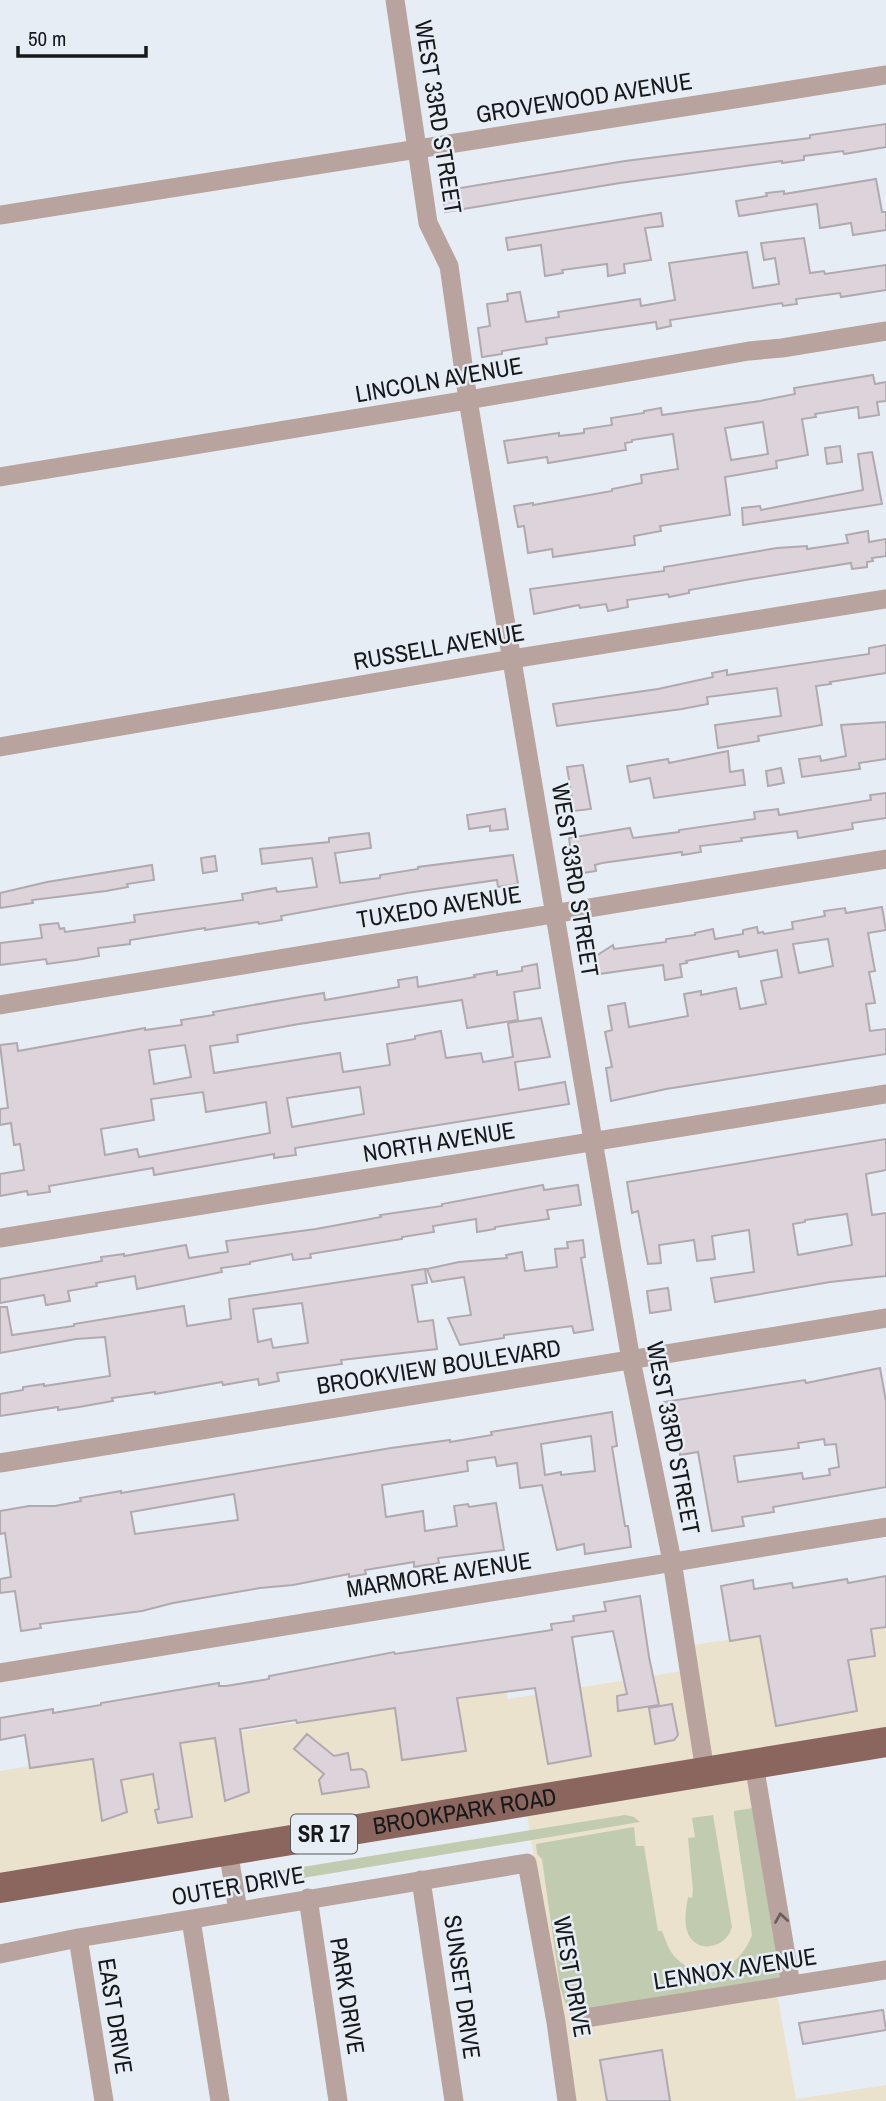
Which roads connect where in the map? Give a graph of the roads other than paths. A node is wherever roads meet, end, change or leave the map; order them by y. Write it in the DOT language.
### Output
graph roads {
  1 [pos="394,0"];
  2 [pos="886,75"];
  3 [pos="417,149"];
  4 [pos="0,215"];
  5 [pos="886,331"];
  6 [pos="468,400"];
  7 [pos="0,477"];
  8 [pos="886,599"];
  9 [pos="514,659"];
  10 [pos="0,747"];
  11 [pos="886,859"];
  12 [pos="555,913"];
  13 [pos="0,1004"];
  14 [pos="886,1094"];
  15 [pos="594,1142"];
  16 [pos="0,1238"];
  17 [pos="886,1318"];
  18 [pos="631,1360"];
  19 [pos="0,1463"];
  20 [pos="886,1527"];
  21 [pos="672,1561"];
  22 [pos="0,1673"];
  23 [pos="886,1742"];
  24 [pos="754,1764"];
  25 [pos="705,1771"];
  26 [pos="228,1850"];
  27 [pos="527,1863"];
  28 [pos="421,1880"];
  29 [pos="0,1888"];
  30 [pos="308,1898"];
  31 [pos="238,1911"];
  32 [pos="191,1920"];
  33 [pos="78,1938"];
  34 [pos="0,1954"];
  35 [pos="886,1970"];
  36 [pos="791,1985"];
  37 [pos="592,2017"];
  38 [pos="104,2101"];
  39 [pos="220,2101"];
  40 [pos="338,2101"];
  41 [pos="454,2101"];
  42 [pos="568,2101"];
  1 -- 3 [label="street, WEST 33RD STREET"];
  2 -- 3 [label="street, GROVEWOOD AVENUE"];
  3 -- 4 [label="street, GROVEWOOD AVENUE"];
  3 -- 6 [label="street, WEST 33RD STREET"];
  5 -- 6 [label="street, LINCOLN AVENUE"];
  6 -- 7 [label="street, LINCOLN AVENUE"];
  6 -- 9 [label="street, WEST 33RD STREET"];
  8 -- 9 [label="street, RUSSELL AVENUE"];
  9 -- 10 [label="street, RUSSELL AVENUE"];
  9 -- 12 [label="street, WEST 33RD STREET"];
  11 -- 12 [label="street, TUXEDO AVENUE"];
  12 -- 13 [label="street, TUXEDO AVENUE"];
  12 -- 15 [label="street, WEST 33RD STREET"];
  14 -- 15 [label="street, NORTH AVENUE"];
  15 -- 16 [label="street, NORTH AVENUE"];
  15 -- 18 [label="street, WEST 33RD STREET"];
  17 -- 18 [label="street, BROOKVIEW BOULEVARD"];
  18 -- 19 [label="street, BROOKVIEW BOULEVARD"];
  18 -- 21 [label="street, WEST 33RD STREET"];
  20 -- 21 [label="street, MARMORE AVENUE"];
  21 -- 22 [label="street, MARMORE AVENUE"];
  21 -- 25 [label="street, WEST 33RD STREET"];
  23 -- 24 [label="main road, BROOKPARK ROAD / SR 17"];
  24 -- 25 [label="main road, BROOKPARK ROAD / SR 17"];
  36 -- 24 [label="street, one-way"];
  25 -- 26 [label="main road, BROOKPARK ROAD / SR 17"];
  26 -- 29 [label="main road, BROOKPARK ROAD / SR 17"];
  26 -- 31 [label="street"];
  27 -- 28 [label="street, OUTER DRIVE"];
  27 -- 42 [label="street, WEST DRIVE"];
  28 -- 30 [label="street, OUTER DRIVE"];
  28 -- 41 [label="street, SUNSET DRIVE"];
  30 -- 31 [label="street, OUTER DRIVE"];
  30 -- 40 [label="street, PARK DRIVE"];
  31 -- 32 [label="street, OUTER DRIVE"];
  32 -- 33 [label="street, OUTER DRIVE"];
  32 -- 39 [label="street"];
  33 -- 34 [label="street, OUTER DRIVE"];
  33 -- 38 [label="street, EAST DRIVE"];
  35 -- 36 [label="street, LENNOX AVENUE"];
  36 -- 37 [label="street, LENNOX AVENUE"];
}
